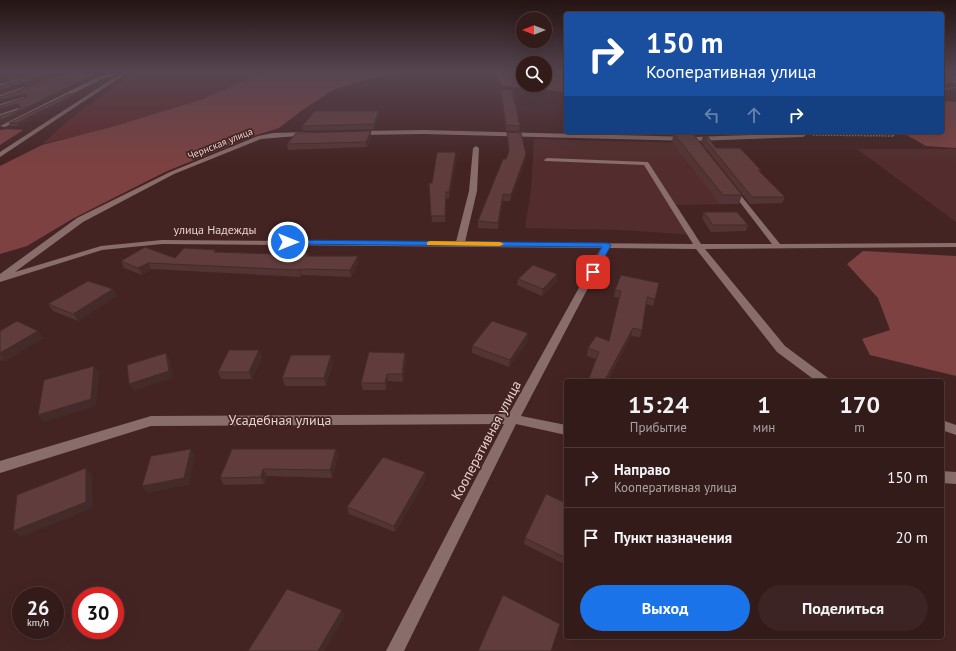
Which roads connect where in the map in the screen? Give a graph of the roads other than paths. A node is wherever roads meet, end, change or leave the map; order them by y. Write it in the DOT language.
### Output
graph roads {
  1 [pos="12,102"];
  2 [pos="52,102"];
  3 [pos="80,102"];
  4 [pos="0,103"];
  5 [pos="8,104"];
  6 [pos="0,106"];
  7 [pos="18,110"];
  8 [pos="0,117"];
  9 [pos="19,119"];
  10 [pos="3,126"];
  11 [pos="311,134"];
  12 [pos="349,134"];
  13 [pos="803,135"];
  14 [pos="694,139"];
  15 [pos="699,146"];
  16 [pos="476,148"];
  17 [pos="0,155"];
  18 [pos="547,160"];
  19 [pos="728,183"];
  20 [pos="460,244"];
  21 [pos="607,245"];
  22 [pos="956,245"];
  23 [pos="698,246"];
  24 [pos="778,247"];
  25 [pos="0,279"];
  26 [pos="821,379"];
  27 [pos="513,419"];
  28 [pos="944,426"];
  29 [pos="564,430"];
  30 [pos="956,430"];
  31 [pos="0,467"];
  32 [pos="944,477"];
  33 [pos="956,478"];
  34 [pos="395,651"];
  1 -- 5 [label="street"];
  2 -- 9 [label="street"];
  3 -- 17 [label="street"];
  4 -- 5 [label="street"];
  5 -- 6 [label="street"];
  7 -- 8 [label="street"];
  8 -- 9 [label="street"];
  9 -- 10 [label="street"];
  11 -- 25 [label="street, Чернская улица"];
  12 -- 14 [label="street"];
  13 -- 14 [label="street"];
  14 -- 15 [label="street"];
  16 -- 20 [label="street"];
  18 -- 23 [label="street"];
  19 -- 24 [label="street"];
  20 -- 21 [label="street, улица Надежды"];
  20 -- 25 [label="street, улица Надежды"];
  21 -- 23 [label="street, улица Надежды"];
  21 -- 27 [label="street, Кооперативная улица"];
  22 -- 24 [label="street, улица Надежды"];
  23 -- 24 [label="street, улица Надежды"];
  23 -- 26 [label="street"];
  27 -- 29 [label="street, Усадебная улица"];
  27 -- 31 [label="street, Усадебная улица"];
  27 -- 34 [label="street, Кооперативная улица"];
  28 -- 30 [label="street"];
  32 -- 33 [label="street"];
}
